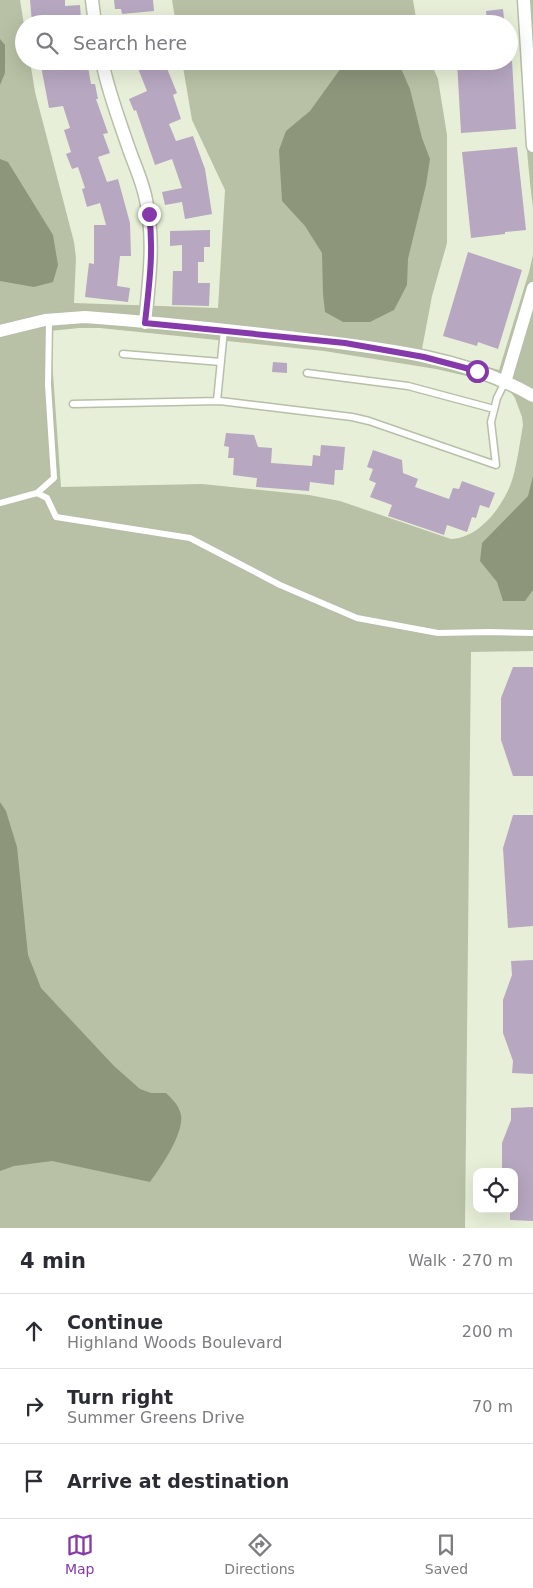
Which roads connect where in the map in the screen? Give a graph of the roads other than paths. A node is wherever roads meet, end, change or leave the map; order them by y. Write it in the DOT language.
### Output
graph roads {
  1 [pos="92,0"];
  2 [pos="524,0"];
  3 [pos="94,15"];
  4 [pos="104,70"];
  5 [pos="533,146"];
  6 [pos="533,288"];
  7 [pos="49,320"];
  8 [pos="145,323"];
  9 [pos="224,330"];
  10 [pos="0,331"];
  11 [pos="123,354"];
  12 [pos="221,362"];
  13 [pos="306,373"];
  14 [pos="505,382"];
  15 [pos="533,396"];
  16 [pos="217,402"];
  17 [pos="73,404"];
  18 [pos="494,409"];
  19 [pos="37,493"];
  20 [pos="0,503"];
  21 [pos="533,633"];
  1 -- 3 [label="street"];
  2 -- 5 [label="street"];
  4 -- 8 [label="street"];
  6 -- 14 [label="street"];
  7 -- 8 [label="street"];
  7 -- 10 [label="street"];
  7 -- 19 [label="lane"];
  8 -- 9 [label="street"];
  9 -- 12 [label="lane"];
  9 -- 14 [label="street"];
  11 -- 12 [label="lane"];
  12 -- 16 [label="lane"];
  13 -- 18 [label="lane"];
  14 -- 15 [label="street"];
  14 -- 18 [label="lane"];
  16 -- 17 [label="lane"];
  16 -- 18 [label="lane"];
  19 -- 20 [label="lane"];
  19 -- 21 [label="lane"];
}
